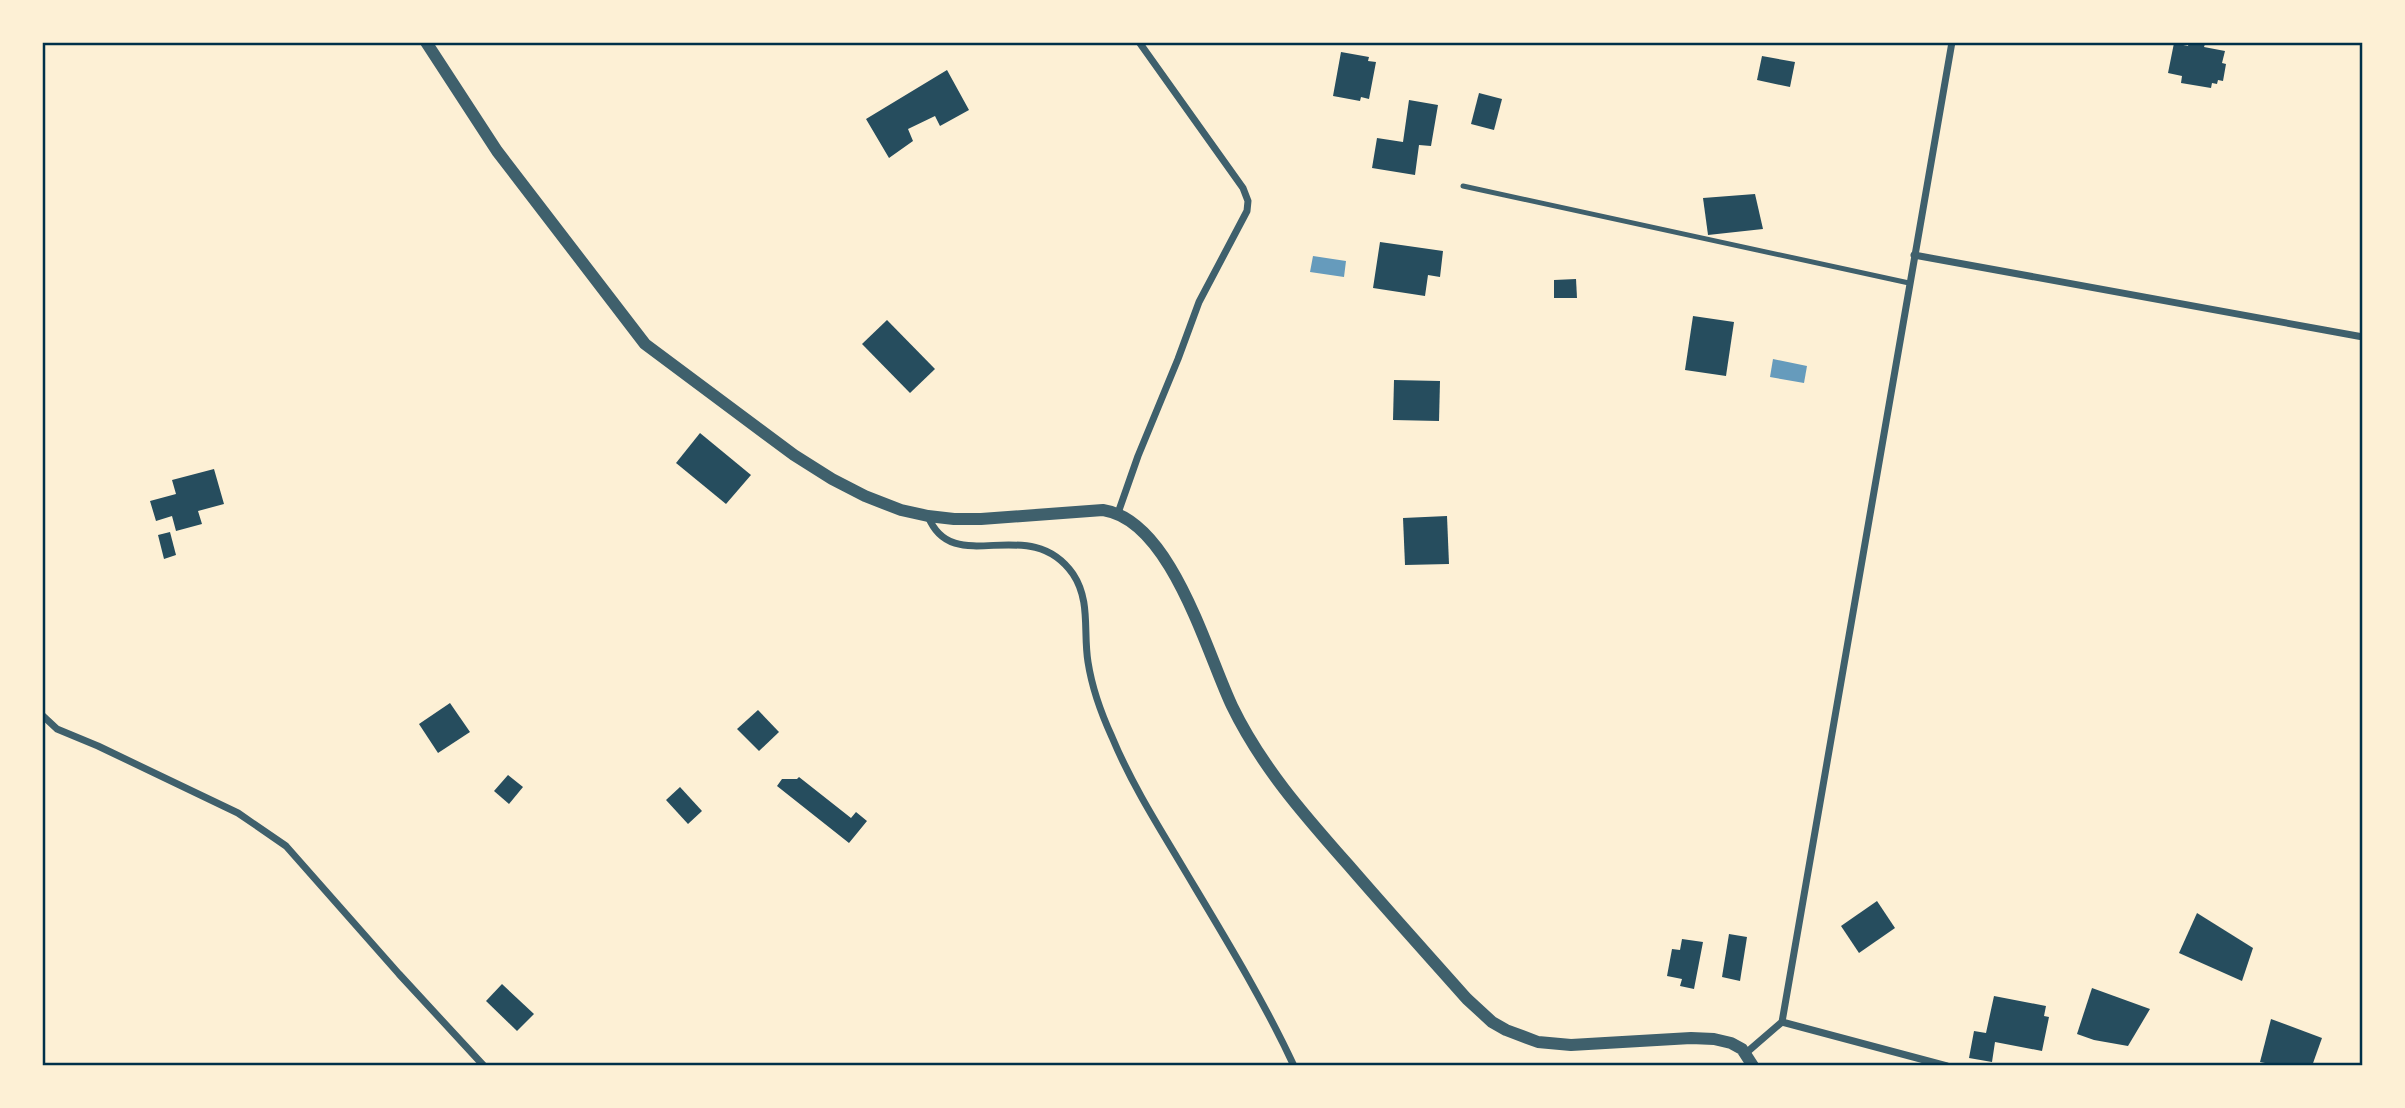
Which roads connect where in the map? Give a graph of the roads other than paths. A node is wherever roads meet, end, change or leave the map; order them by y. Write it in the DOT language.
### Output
graph roads {
  1 [pos="426,42"];
  2 [pos="1139,42"];
  3 [pos="1952,42"];
  4 [pos="1463,186"];
  5 [pos="1914,255"];
  6 [pos="1909,283"];
  7 [pos="2363,337"];
  8 [pos="1118,513"];
  9 [pos="928,516"];
  10 [pos="42,715"];
  11 [pos="1782,1022"];
  12 [pos="1746,1053"];
  13 [pos="484,1066"];
  14 [pos="1294,1066"];
  15 [pos="1753,1066"];
  16 [pos="1947,1066"];
  1 -- 9 [label="street"];
  2 -- 8 [label="street"];
  3 -- 5 [label="street"];
  4 -- 6 [label="lane"];
  5 -- 6 [label="street"];
  5 -- 7 [label="street"];
  6 -- 11 [label="street"];
  8 -- 9 [label="street"];
  8 -- 12 [label="street"];
  9 -- 14 [label="street"];
  10 -- 13 [label="street"];
  11 -- 12 [label="street"];
  11 -- 16 [label="street"];
  12 -- 15 [label="street"];
}
